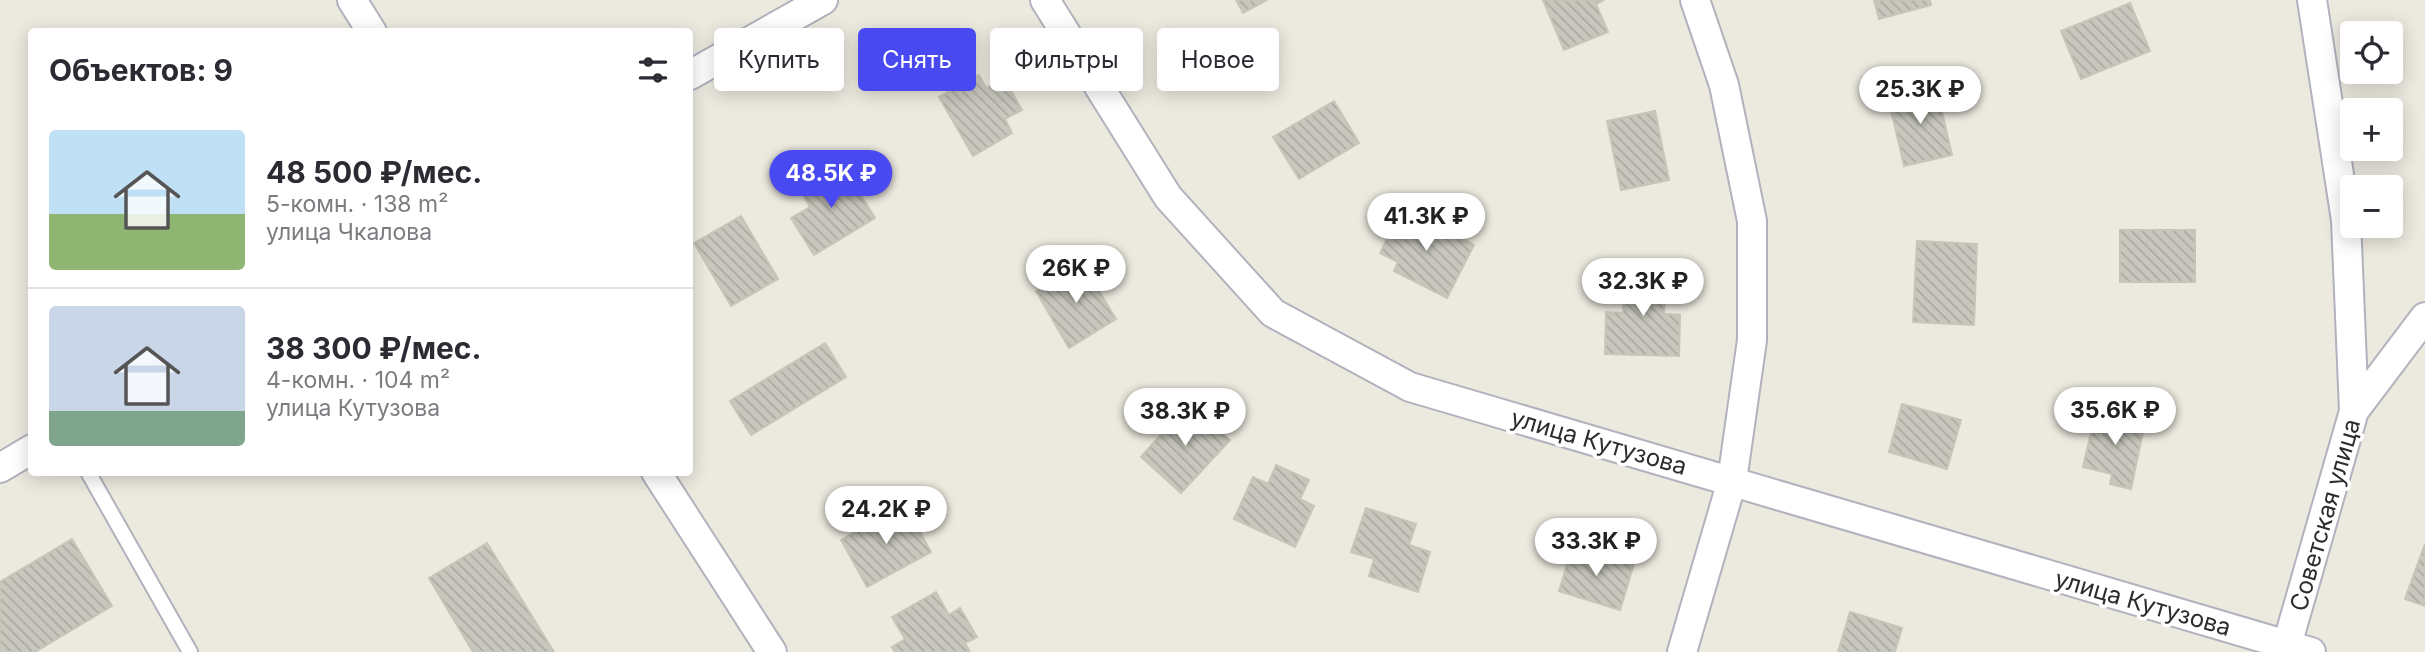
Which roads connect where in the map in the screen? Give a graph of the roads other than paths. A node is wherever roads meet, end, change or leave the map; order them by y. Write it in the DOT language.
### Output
graph roads {
  1 [pos="352,0"];
  2 [pos="823,0"];
  3 [pos="1045,0"];
  4 [pos="1695,0"];
  5 [pos="2312,0"];
  6 [pos="370,28"];
  7 [pos="693,73"];
  8 [pos="2425,317"];
  9 [pos="2354,411"];
  10 [pos="28,451"];
  11 [pos="0,468"];
  12 [pos="90,476"];
  13 [pos="659,476"];
  14 [pos="1732,481"];
  15 [pos="2295,650"];
  16 [pos="190,652"];
  17 [pos="772,652"];
  18 [pos="1682,652"];
  1 -- 6 [label="street"];
  2 -- 7 [label="street"];
  3 -- 14 [label="street, улица Кутузова"];
  4 -- 14 [label="street"];
  5 -- 9 [label="street"];
  8 -- 9 [label="street, Советская улица"];
  9 -- 15 [label="street, Советская улица"];
  10 -- 11 [label="street"];
  12 -- 16 [label="lane"];
  13 -- 17 [label="street"];
  14 -- 15 [label="street, улица Кутузова"];
  14 -- 18 [label="street"];
}
